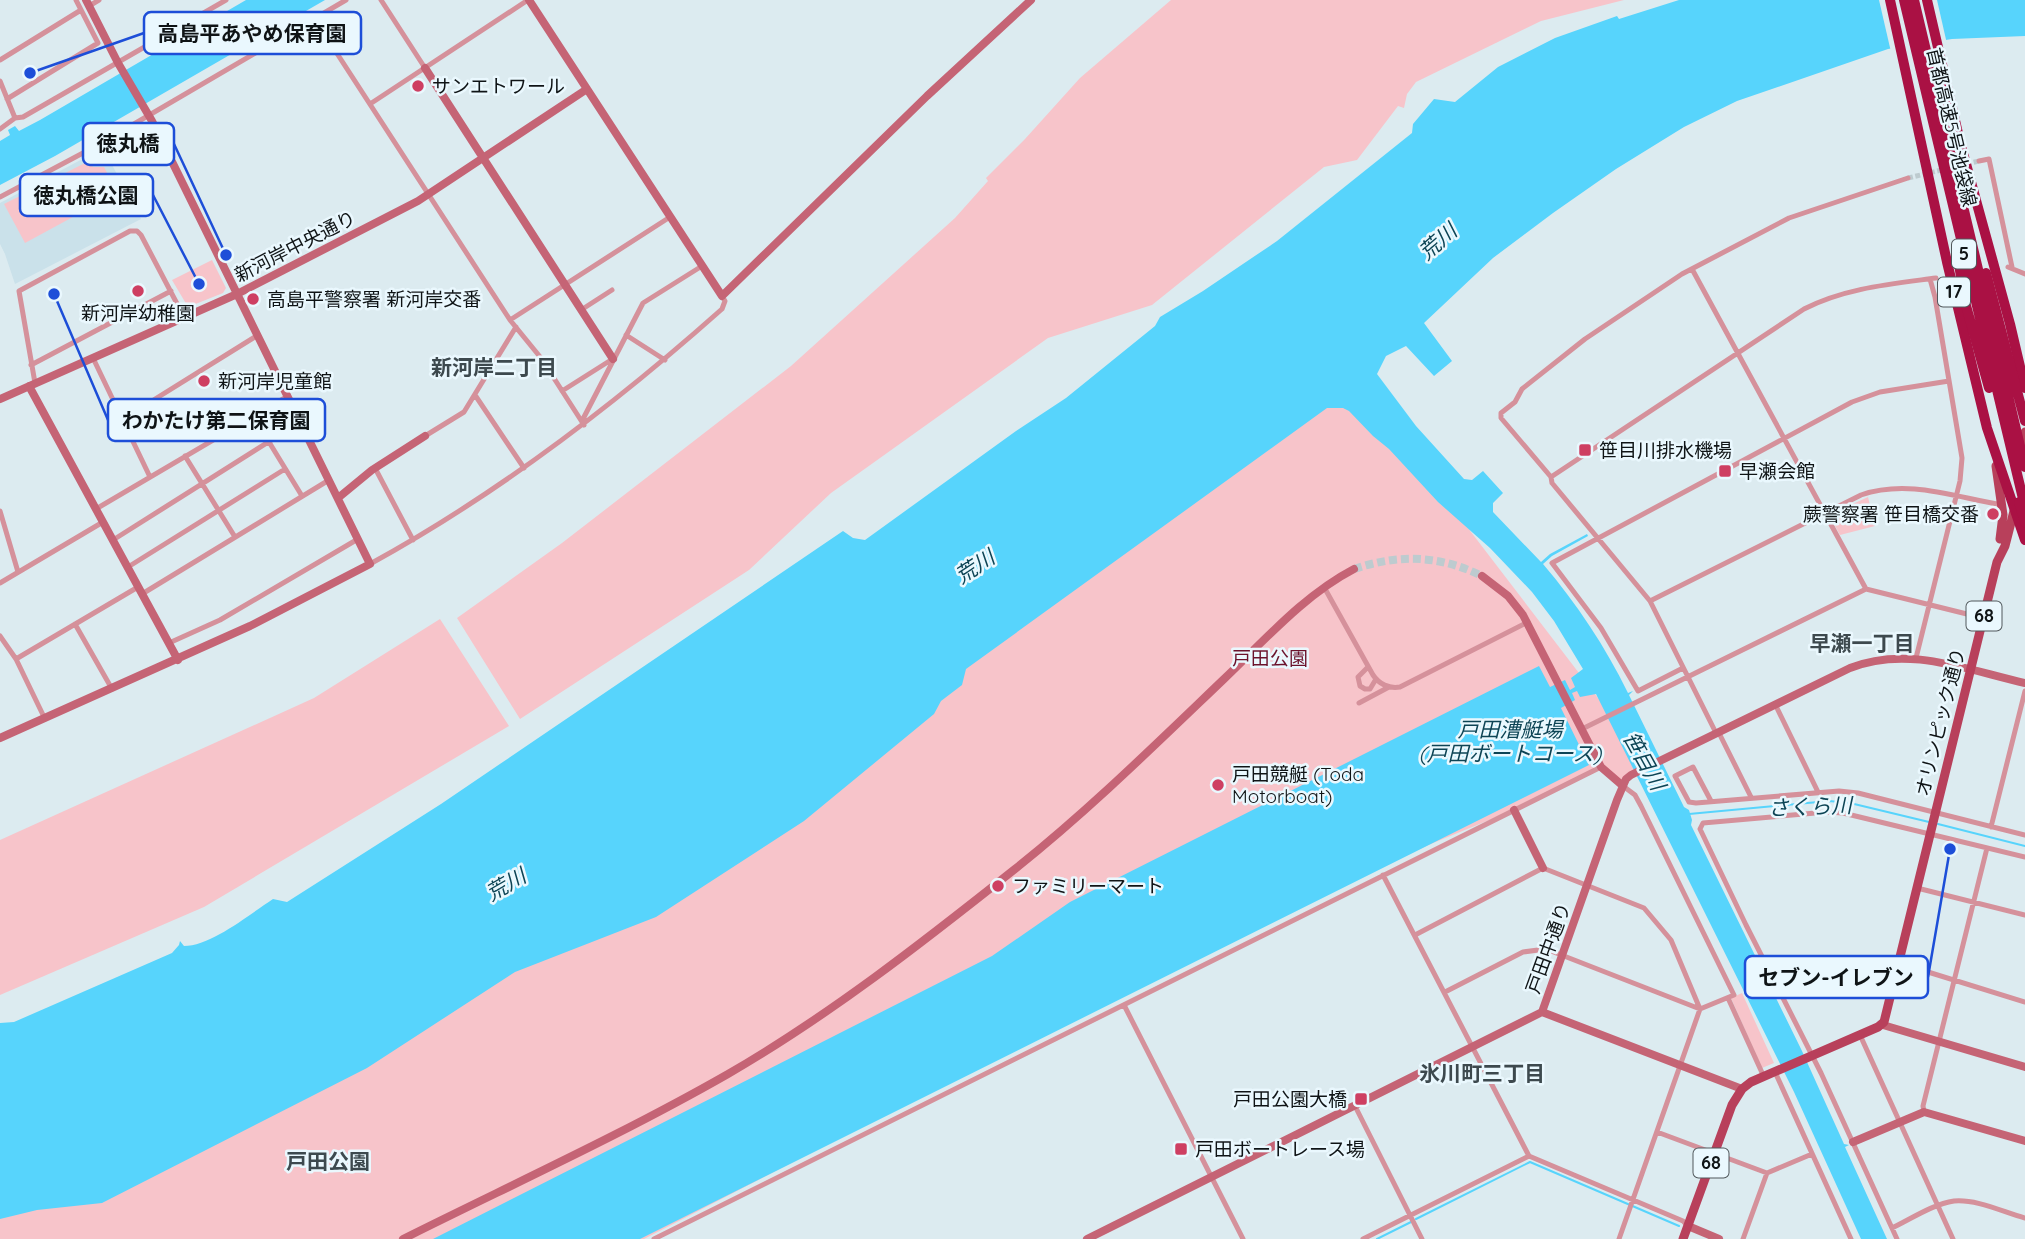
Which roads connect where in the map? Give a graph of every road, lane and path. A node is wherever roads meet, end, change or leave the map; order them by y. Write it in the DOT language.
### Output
graph roads {
  1 [pos="76,0"];
  2 [pos="99,0"];
  3 [pos="226,0"];
  4 [pos="346,0"];
  5 [pos="381,0"];
  6 [pos="528,0"];
  7 [pos="1031,0"];
  8 [pos="1890,0"];
  9 [pos="1904,0"];
  10 [pos="1914,0"];
  11 [pos="1927,0"];
  12 [pos="85,6"];
  13 [pos="314,18"];
  14 [pos="0,60"];
  15 [pos="119,65"];
  16 [pos="425,68"];
  17 [pos="0,81"];
  18 [pos="587,89"];
  19 [pos="7,99"];
  20 [pos="370,104"];
  21 [pos="148,114"];
  22 [pos="15,118"];
  23 [pos="0,129"];
  24 [pos="482,157"];
  25 [pos="1979,161"];
  26 [pos="1950,175"];
  27 [pos="1908,178"];
  28 [pos="428,194"];
  29 [pos="0,197"];
  30 [pos="670,217"];
  31 [pos="702,266"];
  32 [pos="1692,269"];
  33 [pos="2025,274"];
  34 [pos="565,285"];
  35 [pos="612,290"];
  36 [pos="171,291"];
  37 [pos="237,294"];
  38 [pos="722,296"];
  39 [pos="581,310"];
  40 [pos="184,317"];
  41 [pos="510,320"];
  42 [pos="516,327"];
  43 [pos="258,335"];
  44 [pos="626,335"];
  45 [pos="1737,354"];
  46 [pos="93,358"];
  47 [pos="613,359"];
  48 [pos="665,360"];
  49 [pos="32,365"];
  50 [pos="1949,381"];
  51 [pos="32,385"];
  52 [pos="2025,388"];
  53 [pos="562,391"];
  54 [pos="475,395"];
  55 [pos="288,396"];
  56 [pos="0,399"];
  57 [pos="123,419"];
  58 [pos="2025,421"];
  59 [pos="300,422"];
  60 [pos="584,425"];
  61 [pos="2025,432"];
  62 [pos="425,436"];
  63 [pos="1783,438"];
  64 [pos="269,442"];
  65 [pos="185,456"];
  66 [pos="1995,456"];
  67 [pos="2025,467"];
  68 [pos="375,468"];
  69 [pos="524,468"];
  70 [pos="285,469"];
  71 [pos="150,477"];
  72 [pos="1551,477"];
  73 [pos="329,480"];
  74 [pos="202,484"];
  75 [pos="302,496"];
  76 [pos="1956,496"];
  77 [pos="338,498"];
  78 [pos="2002,505"];
  79 [pos="2020,508"];
  80 [pos="96,509"];
  81 [pos="0,511"];
  82 [pos="218,511"];
  83 [pos="1825,514"];
  84 [pos="103,522"];
  85 [pos="2025,523"];
  86 [pos="235,537"];
  87 [pos="1597,537"];
  88 [pos="358,539"];
  89 [pos="113,540"];
  90 [pos="413,540"];
  91 [pos="2025,540"];
  92 [pos="1997,562"];
  93 [pos="370,564"];
  94 [pos="128,567"];
  95 [pos="1354,569"];
  96 [pos="18,572"];
  97 [pos="1482,576"];
  98 [pos="0,583"];
  99 [pos="1324,587"];
  100 [pos="1866,589"];
  101 [pos="140,590"];
  102 [pos="1650,601"];
  103 [pos="1930,605"];
  104 [pos="1983,618"];
  105 [pos="1528,622"];
  106 [pos="75,624"];
  107 [pos="0,636"];
  108 [pos="169,643"];
  109 [pos="1916,658"];
  110 [pos="16,659"];
  111 [pos="178,660"];
  112 [pos="1368,667"];
  113 [pos="1683,667"];
  114 [pos="1970,670"];
  115 [pos="1688,676"];
  116 [pos="1376,679"];
  117 [pos="2025,683"];
  118 [pos="1390,687"];
  119 [pos="112,689"];
  120 [pos="2025,691"];
  121 [pos="1359,703"];
  122 [pos="1774,704"];
  123 [pos="45,719"];
  124 [pos="1582,729"];
  125 [pos="1716,733"];
  126 [pos="0,738"];
  127 [pos="1601,767"];
  128 [pos="1623,786"];
  129 [pos="1818,792"];
  130 [pos="1751,797"];
  131 [pos="1711,802"];
  132 [pos="1514,810"];
  133 [pos="1935,815"];
  134 [pos="1992,827"];
  135 [pos="1931,831"];
  136 [pos="2025,835"];
  137 [pos="1987,848"];
  138 [pos="2025,857"];
  139 [pos="1543,868"];
  140 [pos="1383,875"];
  141 [pos="1587,885"];
  142 [pos="1917,888"];
  143 [pos="1973,902"];
  144 [pos="2025,915"];
  145 [pos="1415,935"];
  146 [pos="1562,955"];
  147 [pos="1899,963"];
  148 [pos="1954,980"];
  149 [pos="1445,992"];
  150 [pos="1731,996"];
  151 [pos="2025,1002"];
  152 [pos="1124,1006"];
  153 [pos="1700,1009"];
  154 [pos="1542,1012"];
  155 [pos="1883,1025"];
  156 [pos="1860,1035"];
  157 [pos="1939,1041"];
  158 [pos="1473,1047"];
  159 [pos="1810,1057"];
  160 [pos="1680,1066"];
  161 [pos="2025,1067"];
  162 [pos="1777,1071"];
  163 [pos="1763,1077"];
  164 [pos="1742,1089"];
  165 [pos="1355,1106"];
  166 [pos="1924,1112"];
  167 [pos="1899,1121"];
  168 [pos="1657,1132"];
  169 [pos="2025,1141"];
  170 [pos="1853,1142"];
  171 [pos="1714,1153"];
  172 [pos="1812,1154"];
  173 [pos="1529,1156"];
  174 [pos="1767,1173"];
  175 [pos="1212,1177"];
  176 [pos="1632,1200"];
  177 [pos="1938,1206"];
  178 [pos="1411,1216"];
  179 [pos="2025,1218"];
  180 [pos="1688,1226"];
  181 [pos="1892,1228"];
  182 [pos="402,1239"];
  183 [pos="654,1239"];
  184 [pos="1087,1239"];
  185 [pos="1243,1239"];
  186 [pos="1363,1239"];
  187 [pos="1422,1239"];
  188 [pos="1619,1239"];
  189 [pos="1683,1239"];
  190 [pos="1719,1239"];
  191 [pos="1743,1239"];
  192 [pos="1851,1239"];
  193 [pos="1897,1239"];
  194 [pos="1953,1239"];
  1 -- 12 [label="street"];
  2 -- 12 [label="street"];
  3 -- 15 [label="street"];
  4 -- 13 [label="street"];
  5 -- 16 [label="street"];
  6 -- 16 [label="street"];
  6 -- 18 [label="street"];
  7 -- 38 [label="street"];
  8 -- 66 [label="highway, 17"];
  9 -- 26 [label="highway, 首都高速5号池袋線 / 5, bridge"];
  10 -- 26 [label="highway, 首都高速5号池袋線 / 5, bridge"];
  11 -- 52 [label="highway, 17"];
  12 -- 14 [label="street"];
  12 -- 15 [label="street"];
  12 -- 19 [label="street"];
  13 -- 20 [label="street"];
  13 -- 21 [label="street"];
  15 -- 21 [label="street"];
  15 -- 22 [label="street"];
  16 -- 20 [label="street"];
  16 -- 24 [label="street"];
  17 -- 19 [label="street"];
  18 -- 24 [label="street, 新河岸中央通り"];
  18 -- 30 [label="street"];
  19 -- 22 [label="street"];
  20 -- 28 [label="street"];
  21 -- 29 [label="street"];
  21 -- 37 [label="street"];
  22 -- 23 [label="street"];
  24 -- 28 [label="street, 新河岸中央通り"];
  24 -- 34 [label="street"];
  25 -- 33 [label="street"];
  26 -- 58 [label="highway, bridge"];
  26 -- 67 [label="highway, 首都高速5号池袋線 / 5, bridge"];
  26 -- 79 [label="highway, 首都高速5号池袋線 / 5, bridge"];
  26 -- 85 [label="highway, bridge"];
  27 -- 32 [label="street"];
  28 -- 37 [label="street, 新河岸中央通り"];
  28 -- 41 [label="street"];
  30 -- 31 [label="street"];
  30 -- 34 [label="street"];
  31 -- 38 [label="street"];
  31 -- 44 [label="street"];
  32 -- 45 [label="street"];
  32 -- 72 [label="street"];
  34 -- 39 [label="street"];
  34 -- 41 [label="street"];
  35 -- 39 [label="street"];
  36 -- 40 [label="street"];
  36 -- 49 [label="street"];
  36 -- 49 [label="street"];
  37 -- 40 [label="street, 新河岸中央通り"];
  37 -- 43 [label="street"];
  38 -- 48 [label="street"];
  39 -- 47 [label="street"];
  40 -- 46 [label="street, 新河岸中央通り"];
  41 -- 42 [label="street"];
  42 -- 53 [label="street"];
  42 -- 54 [label="street"];
  43 -- 55 [label="street"];
  43 -- 57 [label="street"];
  44 -- 47 [label="street"];
  44 -- 48 [label="street"];
  45 -- 50 [label="street"];
  45 -- 63 [label="street"];
  45 -- 72 [label="street"];
  46 -- 51 [label="street, 新河岸中央通り"];
  46 -- 57 [label="street"];
  47 -- 53 [label="street"];
  47 -- 60 [label="street"];
  48 -- 60 [label="street"];
  49 -- 51 [label="street"];
  50 -- 63 [label="street"];
  50 -- 76 [label="street"];
  51 -- 56 [label="street, 新河岸中央通り"];
  51 -- 80 [label="street"];
  53 -- 60 [label="street"];
  54 -- 62 [label="street"];
  54 -- 69 [label="street"];
  55 -- 59 [label="street"];
  55 -- 65 [label="street"];
  57 -- 71 [label="street"];
  59 -- 64 [label="street"];
  59 -- 73 [label="street"];
  60 -- 69 [label="street"];
  61 -- 79 [label="main road, オリンピック通り / 68"];
  62 -- 68 [label="street"];
  63 -- 83 [label="street"];
  63 -- 87 [label="street"];
  64 -- 70 [label="street"];
  64 -- 74 [label="street"];
  65 -- 71 [label="street"];
  65 -- 74 [label="street"];
  66 -- 78 [label="main road, 68"];
  66 -- 79 [label="highway, 17"];
  68 -- 77 [label="street"];
  68 -- 90 [label="street"];
  69 -- 90 [label="street"];
  70 -- 75 [label="street"];
  70 -- 82 [label="street"];
  71 -- 80 [label="street"];
  72 -- 87 [label="street"];
  73 -- 75 [label="street"];
  73 -- 77 [label="street"];
  74 -- 82 [label="street"];
  74 -- 89 [label="street"];
  75 -- 86 [label="street"];
  76 -- 78 [label="street"];
  76 -- 83 [label="street"];
  76 -- 103 [label="street"];
  77 -- 88 [label="street"];
  78 -- 92 [label="main road, 68"];
  79 -- 91 [label="highway, 17"];
  79 -- 92 [label="main road, オリンピック通り / 68"];
  80 -- 84 [label="street"];
  81 -- 96 [label="street"];
  82 -- 86 [label="street"];
  82 -- 94 [label="street"];
  83 -- 100 [label="street"];
  83 -- 102 [label="street"];
  84 -- 89 [label="street"];
  84 -- 96 [label="street"];
  86 -- 101 [label="street"];
  87 -- 102 [label="street"];
  87 -- 113 [label="street"];
  88 -- 93 [label="street"];
  88 -- 108 [label="street"];
  89 -- 94 [label="street"];
  90 -- 93 [label="street"];
  92 -- 104 [label="main road, オリンピック通り / 68"];
  93 -- 111 [label="street"];
  94 -- 101 [label="street"];
  95 -- 99 [label="street"];
  96 -- 98 [label="street"];
  97 -- 105 [label="street"];
  99 -- 112 [label="street"];
  99 -- 182 [label="street"];
  100 -- 103 [label="street"];
  100 -- 115 [label="street"];
  101 -- 106 [label="street"];
  101 -- 108 [label="street"];
  102 -- 113 [label="street"];
  103 -- 104 [label="street"];
  103 -- 109 [label="street"];
  104 -- 114 [label="main road, オリンピック通り / 68"];
  105 -- 118 [label="street"];
  105 -- 124 [label="street"];
  106 -- 110 [label="street"];
  106 -- 119 [label="street"];
  107 -- 110 [label="street"];
  108 -- 111 [label="street"];
  109 -- 114 [label="street"];
  109 -- 122 [label="street"];
  110 -- 123 [label="street"];
  111 -- 119 [label="street"];
  112 -- 116 [label="street"];
  112 -- 116 [label="street"];
  113 -- 115 [label="street"];
  114 -- 117 [label="street"];
  114 -- 133 [label="main road, オリンピック通り / 68"];
  115 -- 124 [label="street"];
  115 -- 125 [label="street"];
  116 -- 118 [label="street"];
  118 -- 121 [label="street"];
  119 -- 123 [label="street"];
  120 -- 134 [label="street"];
  122 -- 125 [label="street"];
  122 -- 129 [label="street"];
  123 -- 126 [label="street"];
  124 -- 127 [label="street"];
  125 -- 128 [label="street, 戸田中通り"];
  125 -- 130 [label="street"];
  127 -- 128 [label="street"];
  127 -- 132 [label="street"];
  128 -- 141 [label="street, 戸田中通り"];
  128 -- 150 [label="street"];
  129 -- 130 [label="street"];
  129 -- 133 [label="street"];
  130 -- 131 [label="street"];
  131 -- 131 [label="street"];
  132 -- 139 [label="street"];
  132 -- 140 [label="street"];
  133 -- 134 [label="street"];
  133 -- 135 [label="main road, 68"];
  134 -- 136 [label="street"];
  135 -- 137 [label="street"];
  135 -- 142 [label="main road, 68"];
  135 -- 159 [label="street"];
  137 -- 138 [label="street"];
  137 -- 143 [label="street"];
  139 -- 141 [label="street"];
  139 -- 145 [label="street"];
  140 -- 145 [label="street"];
  140 -- 152 [label="street"];
  141 -- 146 [label="street, 戸田中通り"];
  141 -- 153 [label="street"];
  142 -- 143 [label="street"];
  142 -- 147 [label="main road, 68"];
  143 -- 144 [label="street"];
  143 -- 148 [label="street"];
  145 -- 149 [label="street"];
  146 -- 149 [label="street"];
  146 -- 153 [label="street"];
  146 -- 154 [label="street, 戸田中通り"];
  147 -- 148 [label="street"];
  147 -- 155 [label="main road, 68"];
  148 -- 151 [label="street"];
  148 -- 157 [label="street"];
  149 -- 158 [label="street"];
  150 -- 153 [label="street"];
  150 -- 163 [label="street"];
  152 -- 175 [label="street"];
  152 -- 183 [label="street"];
  153 -- 160 [label="street"];
  154 -- 158 [label="street, 戸田中通り"];
  154 -- 160 [label="street"];
  155 -- 156 [label="main road"];
  155 -- 157 [label="street"];
  156 -- 159 [label="main road"];
  156 -- 167 [label="street"];
  157 -- 161 [label="street"];
  157 -- 166 [label="street"];
  158 -- 165 [label="street, 戸田中通り"];
  158 -- 173 [label="street"];
  159 -- 162 [label="main road"];
  159 -- 170 [label="street"];
  160 -- 164 [label="street"];
  160 -- 168 [label="street"];
  162 -- 163 [label="main road"];
  162 -- 172 [label="street"];
  163 -- 164 [label="main road"];
  164 -- 171 [label="main road, 68"];
  165 -- 175 [label="street, 戸田中通り"];
  165 -- 178 [label="street"];
  166 -- 167 [label="street"];
  166 -- 169 [label="street"];
  167 -- 170 [label="street"];
  167 -- 177 [label="street"];
  168 -- 171 [label="street"];
  168 -- 176 [label="street"];
  170 -- 181 [label="street"];
  171 -- 174 [label="street"];
  171 -- 180 [label="main road, 68"];
  172 -- 174 [label="street"];
  172 -- 192 [label="street"];
  173 -- 176 [label="street"];
  173 -- 178 [label="street"];
  174 -- 191 [label="street"];
  175 -- 184 [label="street, 戸田中通り"];
  175 -- 185 [label="street"];
  176 -- 180 [label="street"];
  176 -- 188 [label="street"];
  177 -- 179 [label="street"];
  177 -- 181 [label="street"];
  177 -- 194 [label="street"];
  178 -- 186 [label="street"];
  178 -- 187 [label="street"];
  180 -- 189 [label="main road, 68"];
  180 -- 190 [label="street"];
  181 -- 193 [label="street"];
}
